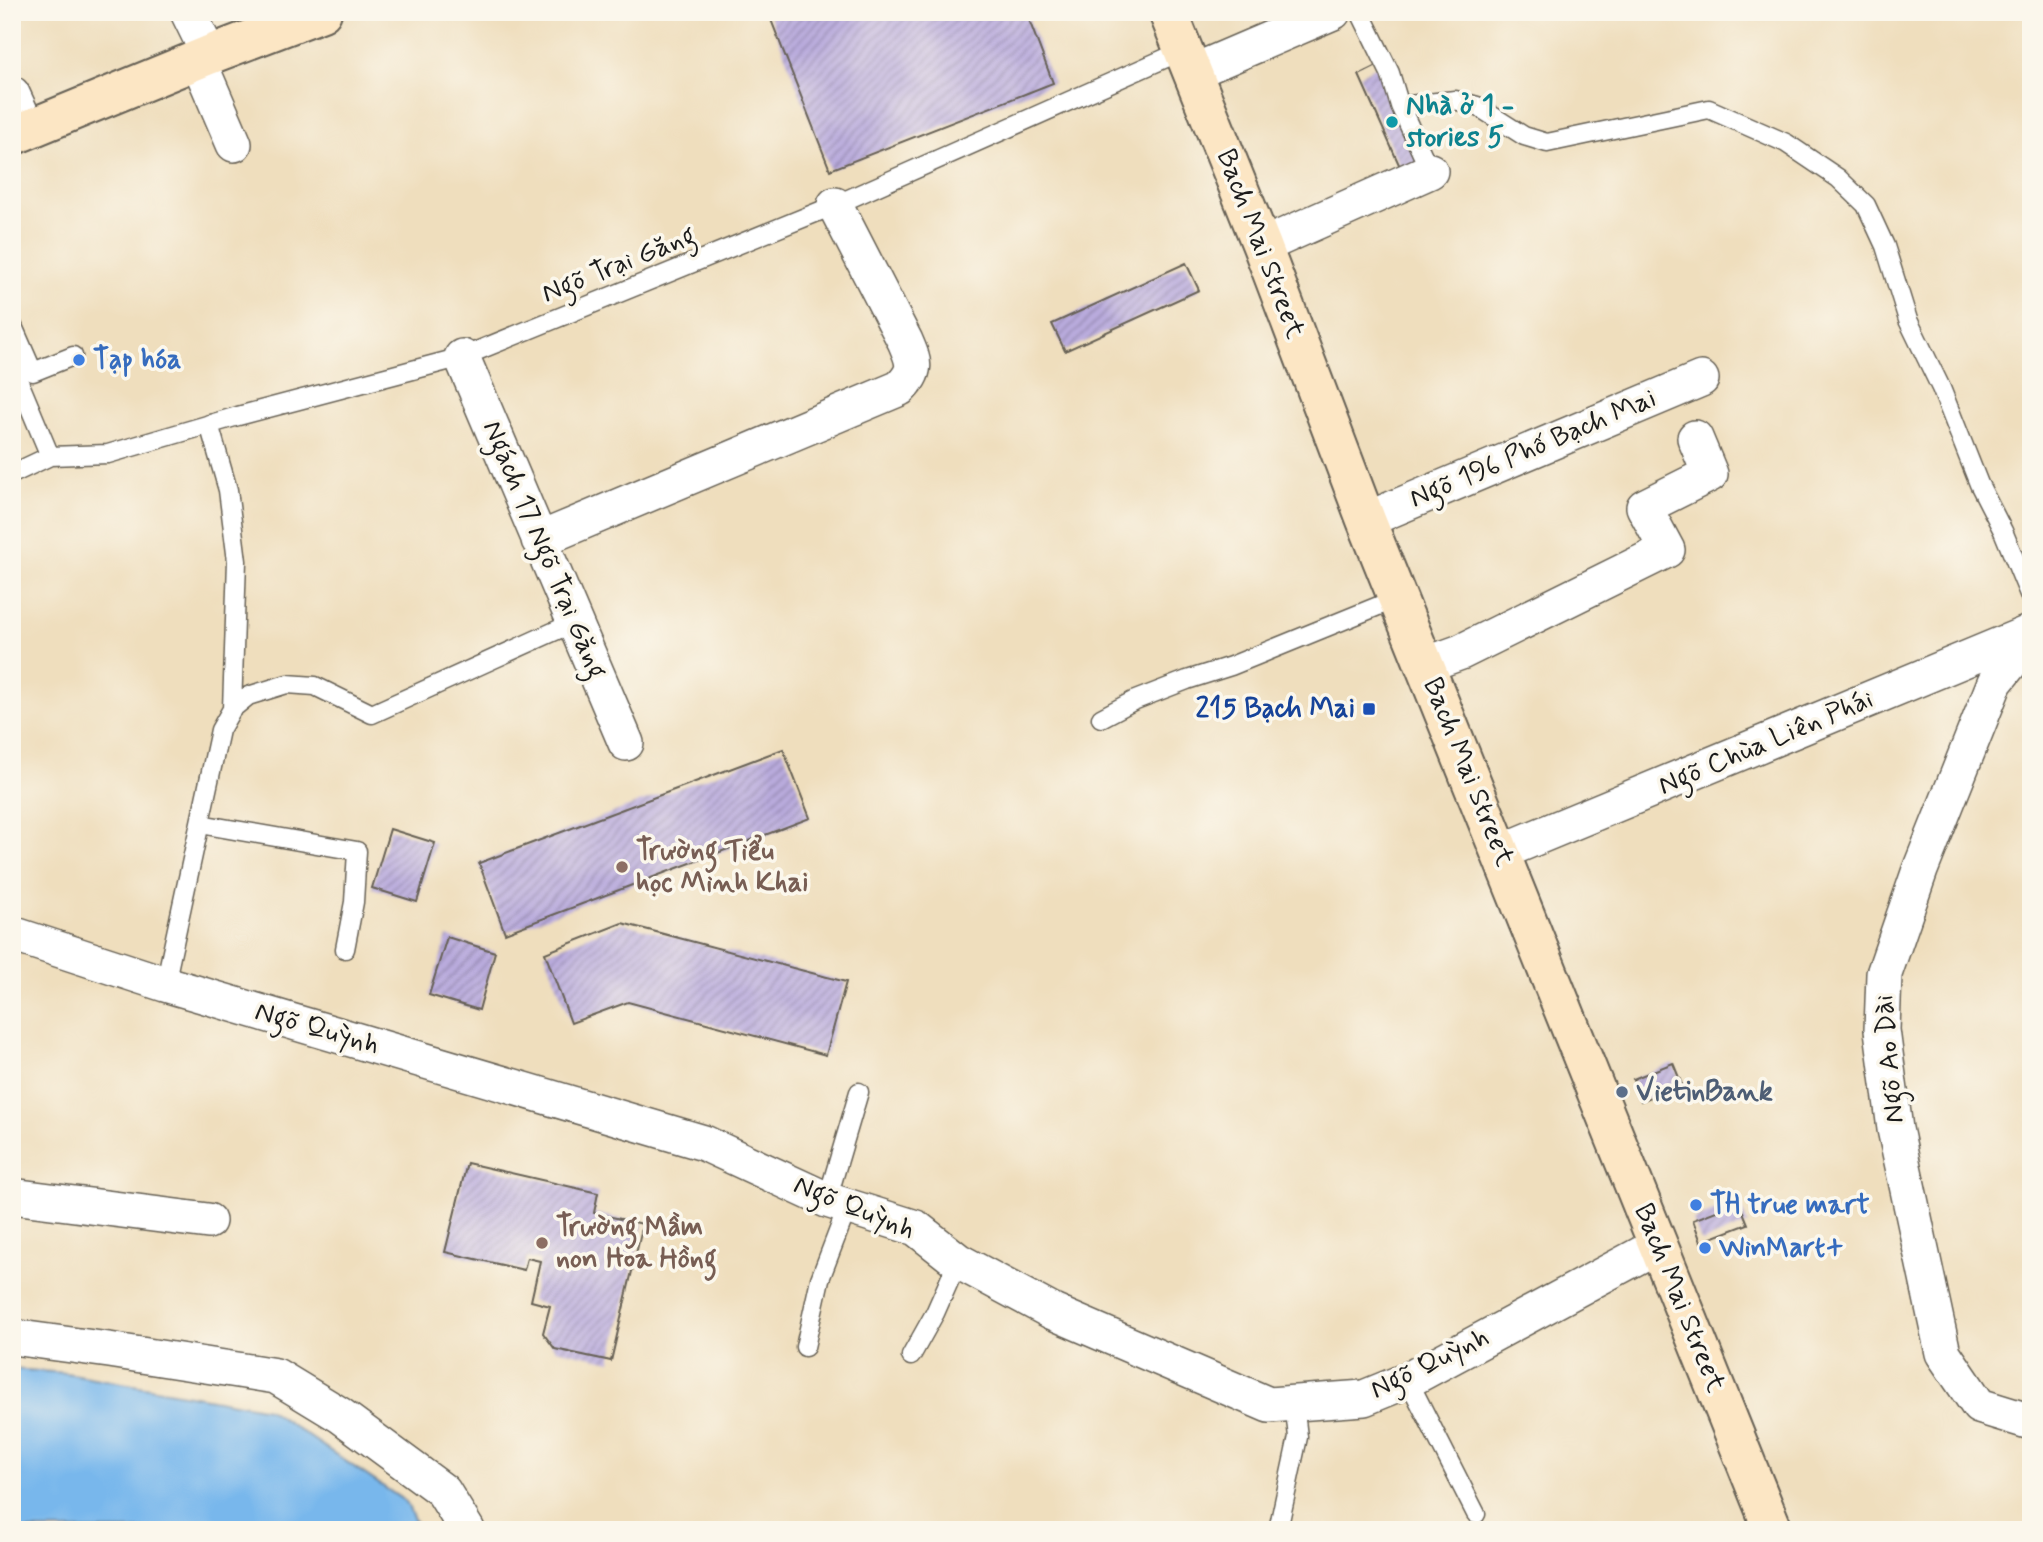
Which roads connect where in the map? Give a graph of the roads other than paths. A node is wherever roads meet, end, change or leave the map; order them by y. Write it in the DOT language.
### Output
graph roads {
  1 [pos="188,12"];
  2 [pos="322,12"];
  3 [pos="1168,12"];
  4 [pos="1334,12"];
  5 [pos="1360,12"];
  6 [pos="203,58"];
  7 [pos="1189,61"];
  8 [pos="12,94"];
  9 [pos="1400,106"];
  10 [pos="20,133"];
  11 [pos="234,144"];
  12 [pos="1430,171"];
  13 [pos="835,205"];
  14 [pos="1262,246"];
  15 [pos="12,324"];
  16 [pos="73,356"];
  17 [pos="462,357"];
  18 [pos="12,365"];
  19 [pos="1701,379"];
  20 [pos="209,424"];
  21 [pos="1695,438"];
  22 [pos="50,456"];
  23 [pos="12,474"];
  24 [pos="1366,520"];
  25 [pos="539,540"];
  26 [pos="1398,598"];
  27 [pos="2031,599"];
  28 [pos="575,622"];
  29 [pos="2031,632"];
  30 [pos="1425,665"];
  31 [pos="232,709"];
  32 [pos="1101,718"];
  33 [pos="626,743"];
  34 [pos="200,824"];
  35 [pos="1501,852"];
  36 [pos="12,934"];
  37 [pos="345,949"];
  38 [pos="164,984"];
  39 [pos="859,1092"];
  40 [pos="12,1196"];
  41 [pos="838,1203"];
  42 [pos="208,1221"];
  43 [pos="1657,1246"];
  44 [pos="958,1261"];
  45 [pos="12,1338"];
  46 [pos="805,1347"];
  47 [pos="911,1356"];
  48 [pos="1408,1380"];
  49 [pos="1294,1404"];
  50 [pos="2031,1422"];
  51 [pos="1476,1514"];
  52 [pos="467,1530"];
  53 [pos="1278,1530"];
  54 [pos="1773,1530"];
  1 -- 6 [label="street"];
  2 -- 6 [label="main road"];
  3 -- 7 [label="main road, Bach Mai Street"];
  4 -- 7 [label="street"];
  5 -- 9 [label="lane"];
  6 -- 10 [label="main road"];
  6 -- 11 [label="street"];
  7 -- 13 [label="lane, Ngõ Trại Găng"];
  7 -- 14 [label="main road, Bach Mai Street"];
  8 -- 10 [label="street"];
  9 -- 12 [label="lane"];
  9 -- 27 [label="lane"];
  12 -- 14 [label="street"];
  13 -- 17 [label="lane, Ngõ Trại Găng"];
  13 -- 25 [label="street"];
  14 -- 24 [label="main road, Bach Mai Street"];
  15 -- 16 [label="lane"];
  17 -- 20 [label="lane, Ngõ Trại Găng"];
  17 -- 25 [label="street, Ngách 17 Ngõ Trại Găng"];
  18 -- 22 [label="lane"];
  19 -- 24 [label="street, Ngõ 196 Phố Bạch Mai"];
  20 -- 22 [label="lane, Ngõ Trại Găng"];
  20 -- 31 [label="lane"];
  21 -- 30 [label="street, Ngõ 196 Phố Bạch Mai"];
  22 -- 23 [label="lane, Ngõ Trại Găng"];
  24 -- 26 [label="main road, Bach Mai Street"];
  25 -- 28 [label="street, Ngách 17 Ngõ Trại Găng"];
  26 -- 30 [label="main road, Bach Mai Street"];
  26 -- 32 [label="lane"];
  28 -- 31 [label="lane"];
  28 -- 33 [label="street, Ngách 17 Ngõ Trại Găng"];
  29 -- 35 [label="street, Ngõ Chùa Liên Phái"];
  29 -- 50 [label="street, Ngõ Ao Dài"];
  30 -- 35 [label="main road, Bach Mai Street"];
  31 -- 34 [label="lane"];
  34 -- 37 [label="lane"];
  34 -- 38 [label="lane"];
  35 -- 43 [label="main road, Bach Mai Street"];
  36 -- 38 [label="street, Ngõ Quỳnh"];
  38 -- 41 [label="street, Ngõ Quỳnh"];
  39 -- 41 [label="lane"];
  40 -- 42 [label="street"];
  41 -- 44 [label="street, Ngõ Quỳnh"];
  41 -- 46 [label="lane"];
  43 -- 48 [label="street, Ngõ Quỳnh"];
  43 -- 54 [label="main road, Bach Mai Street"];
  44 -- 47 [label="lane"];
  44 -- 49 [label="street, Ngõ Quỳnh"];
  45 -- 52 [label="street"];
  48 -- 49 [label="street, Ngõ Quỳnh"];
  48 -- 51 [label="lane"];
  49 -- 53 [label="lane"];
}
